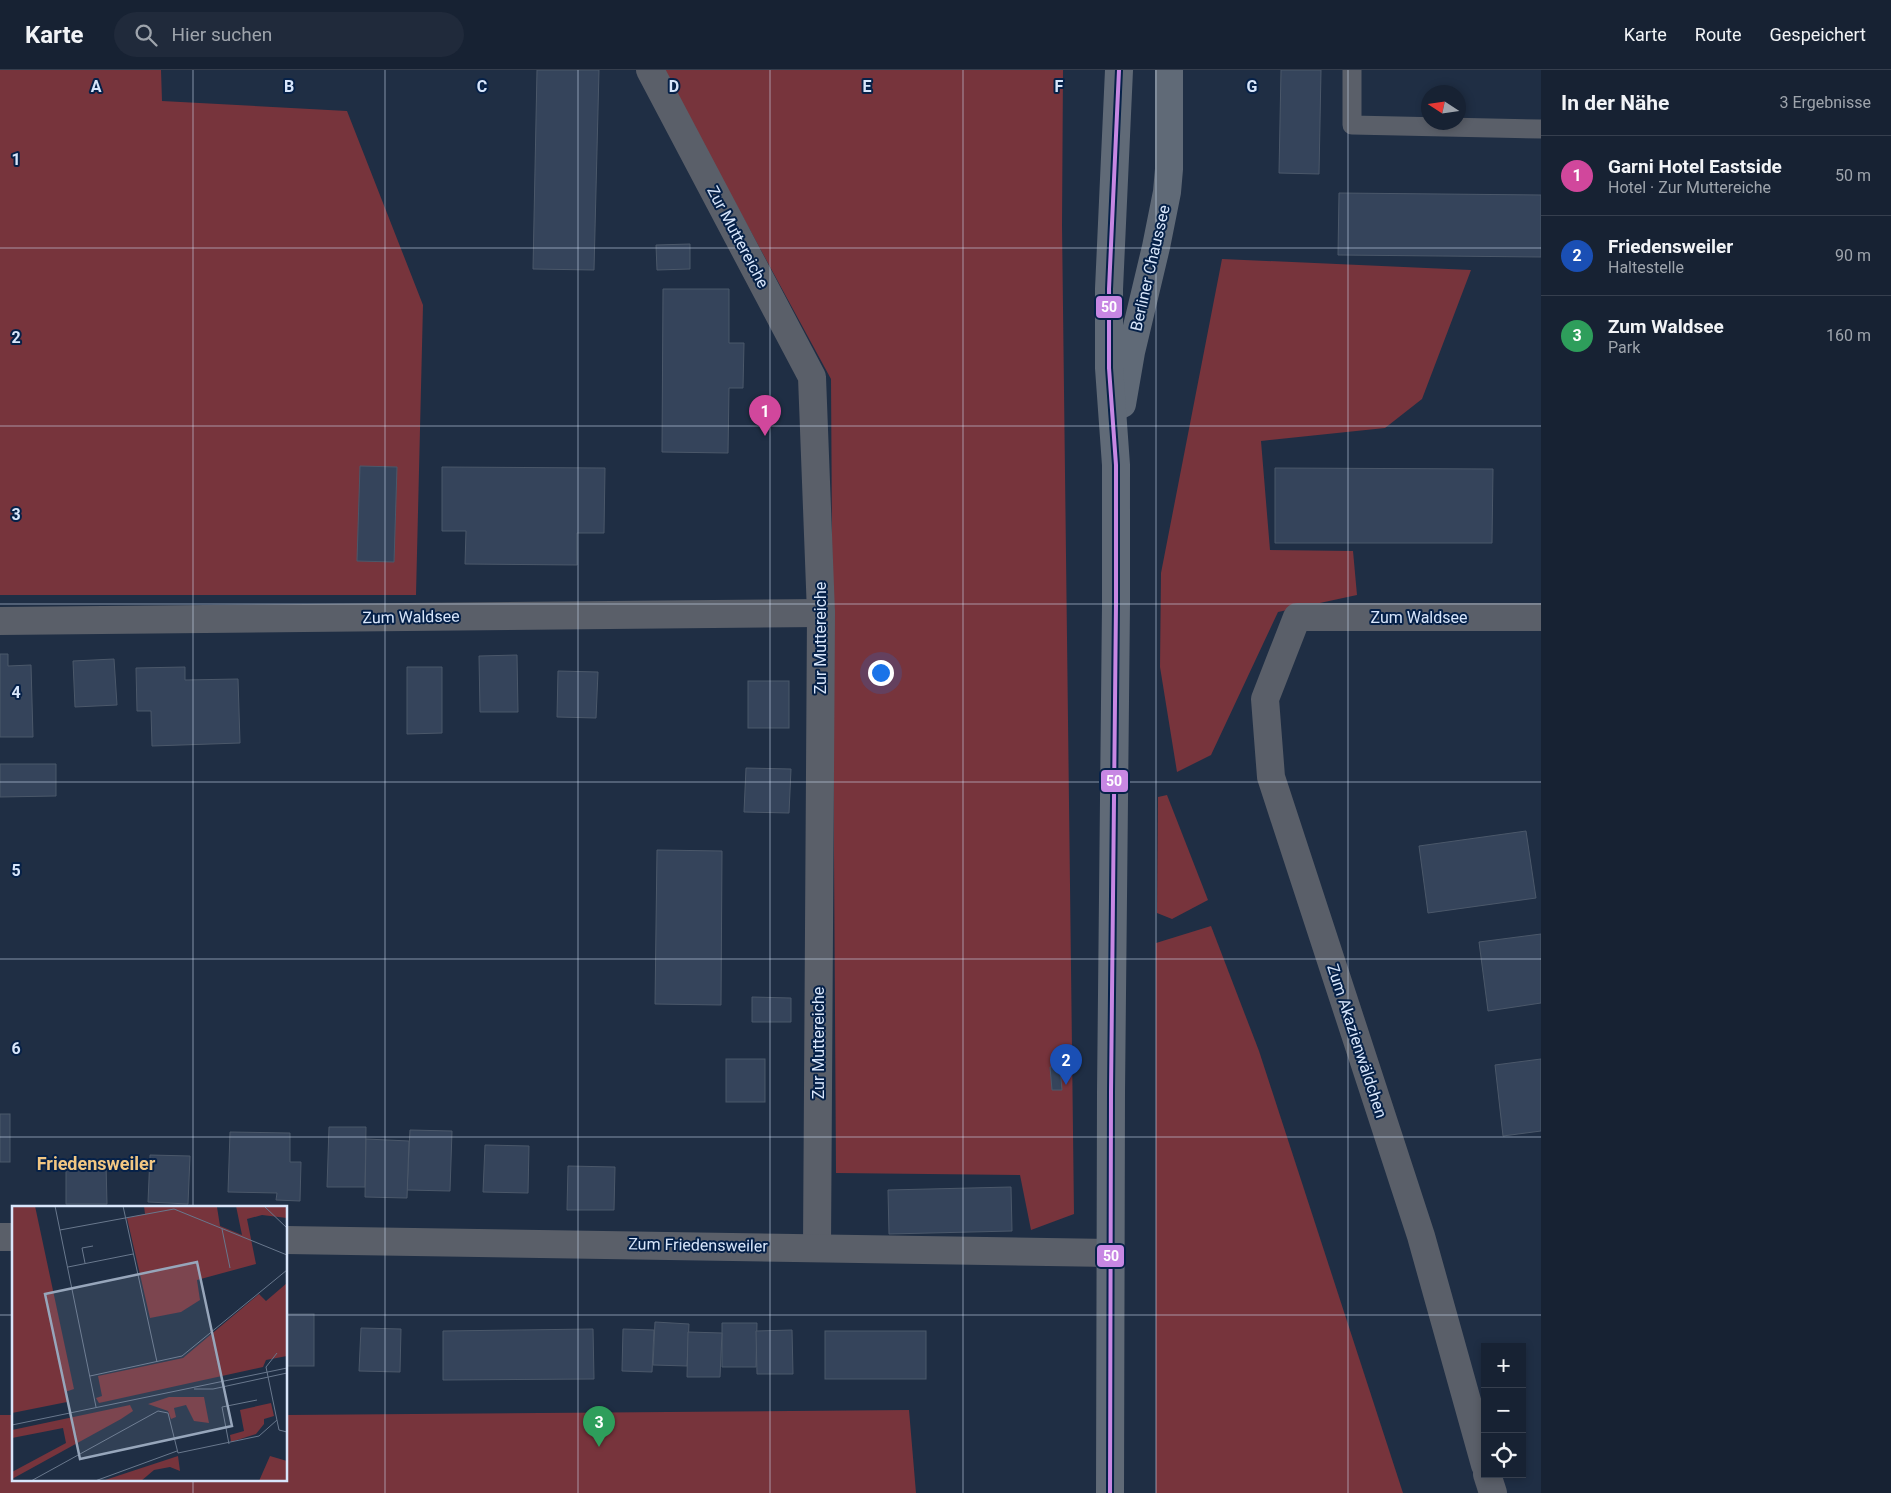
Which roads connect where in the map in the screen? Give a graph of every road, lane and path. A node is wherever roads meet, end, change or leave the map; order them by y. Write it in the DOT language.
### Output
graph roads {
  1 [pos="650,70"];
  2 [pos="1119,70"];
  3 [pos="1169,70"];
  4 [pos="1352,70"];
  5 [pos="1541,129"];
  6 [pos="1116,465"];
  7 [pos="821,613"];
  8 [pos="1541,617"];
  9 [pos="1297,618"];
  10 [pos="0,621"];
  11 [pos="288,1240"];
  12 [pos="817,1247"];
  13 [pos="1111,1253"];
  14 [pos="1481,1451"];
  15 [pos="1488,1478"];
  16 [pos="1110,1493"];
  17 [pos="1493,1493"];
  1 -- 7 [label="street, Zur Muttereiche"];
  2 -- 6 [label="main road, Berliner Chaussee"];
  3 -- 6 [label="main road, Berliner Chaussee"];
  4 -- 5 [label="lane"];
  6 -- 13 [label="main road, Berliner Chaussee"];
  7 -- 10 [label="street, Zum Waldsee"];
  7 -- 12 [label="street, Zur Muttereiche"];
  8 -- 9 [label="street, Zum Waldsee"];
  9 -- 14 [label="street, Zum Akazienwäldchen"];
  11 -- 12 [label="street, Zum Friedensweiler"];
  12 -- 13 [label="street, Zum Friedensweiler"];
  13 -- 16 [label="main road, Berliner Chaussee"];
  15 -- 17 [label="street"];
}
